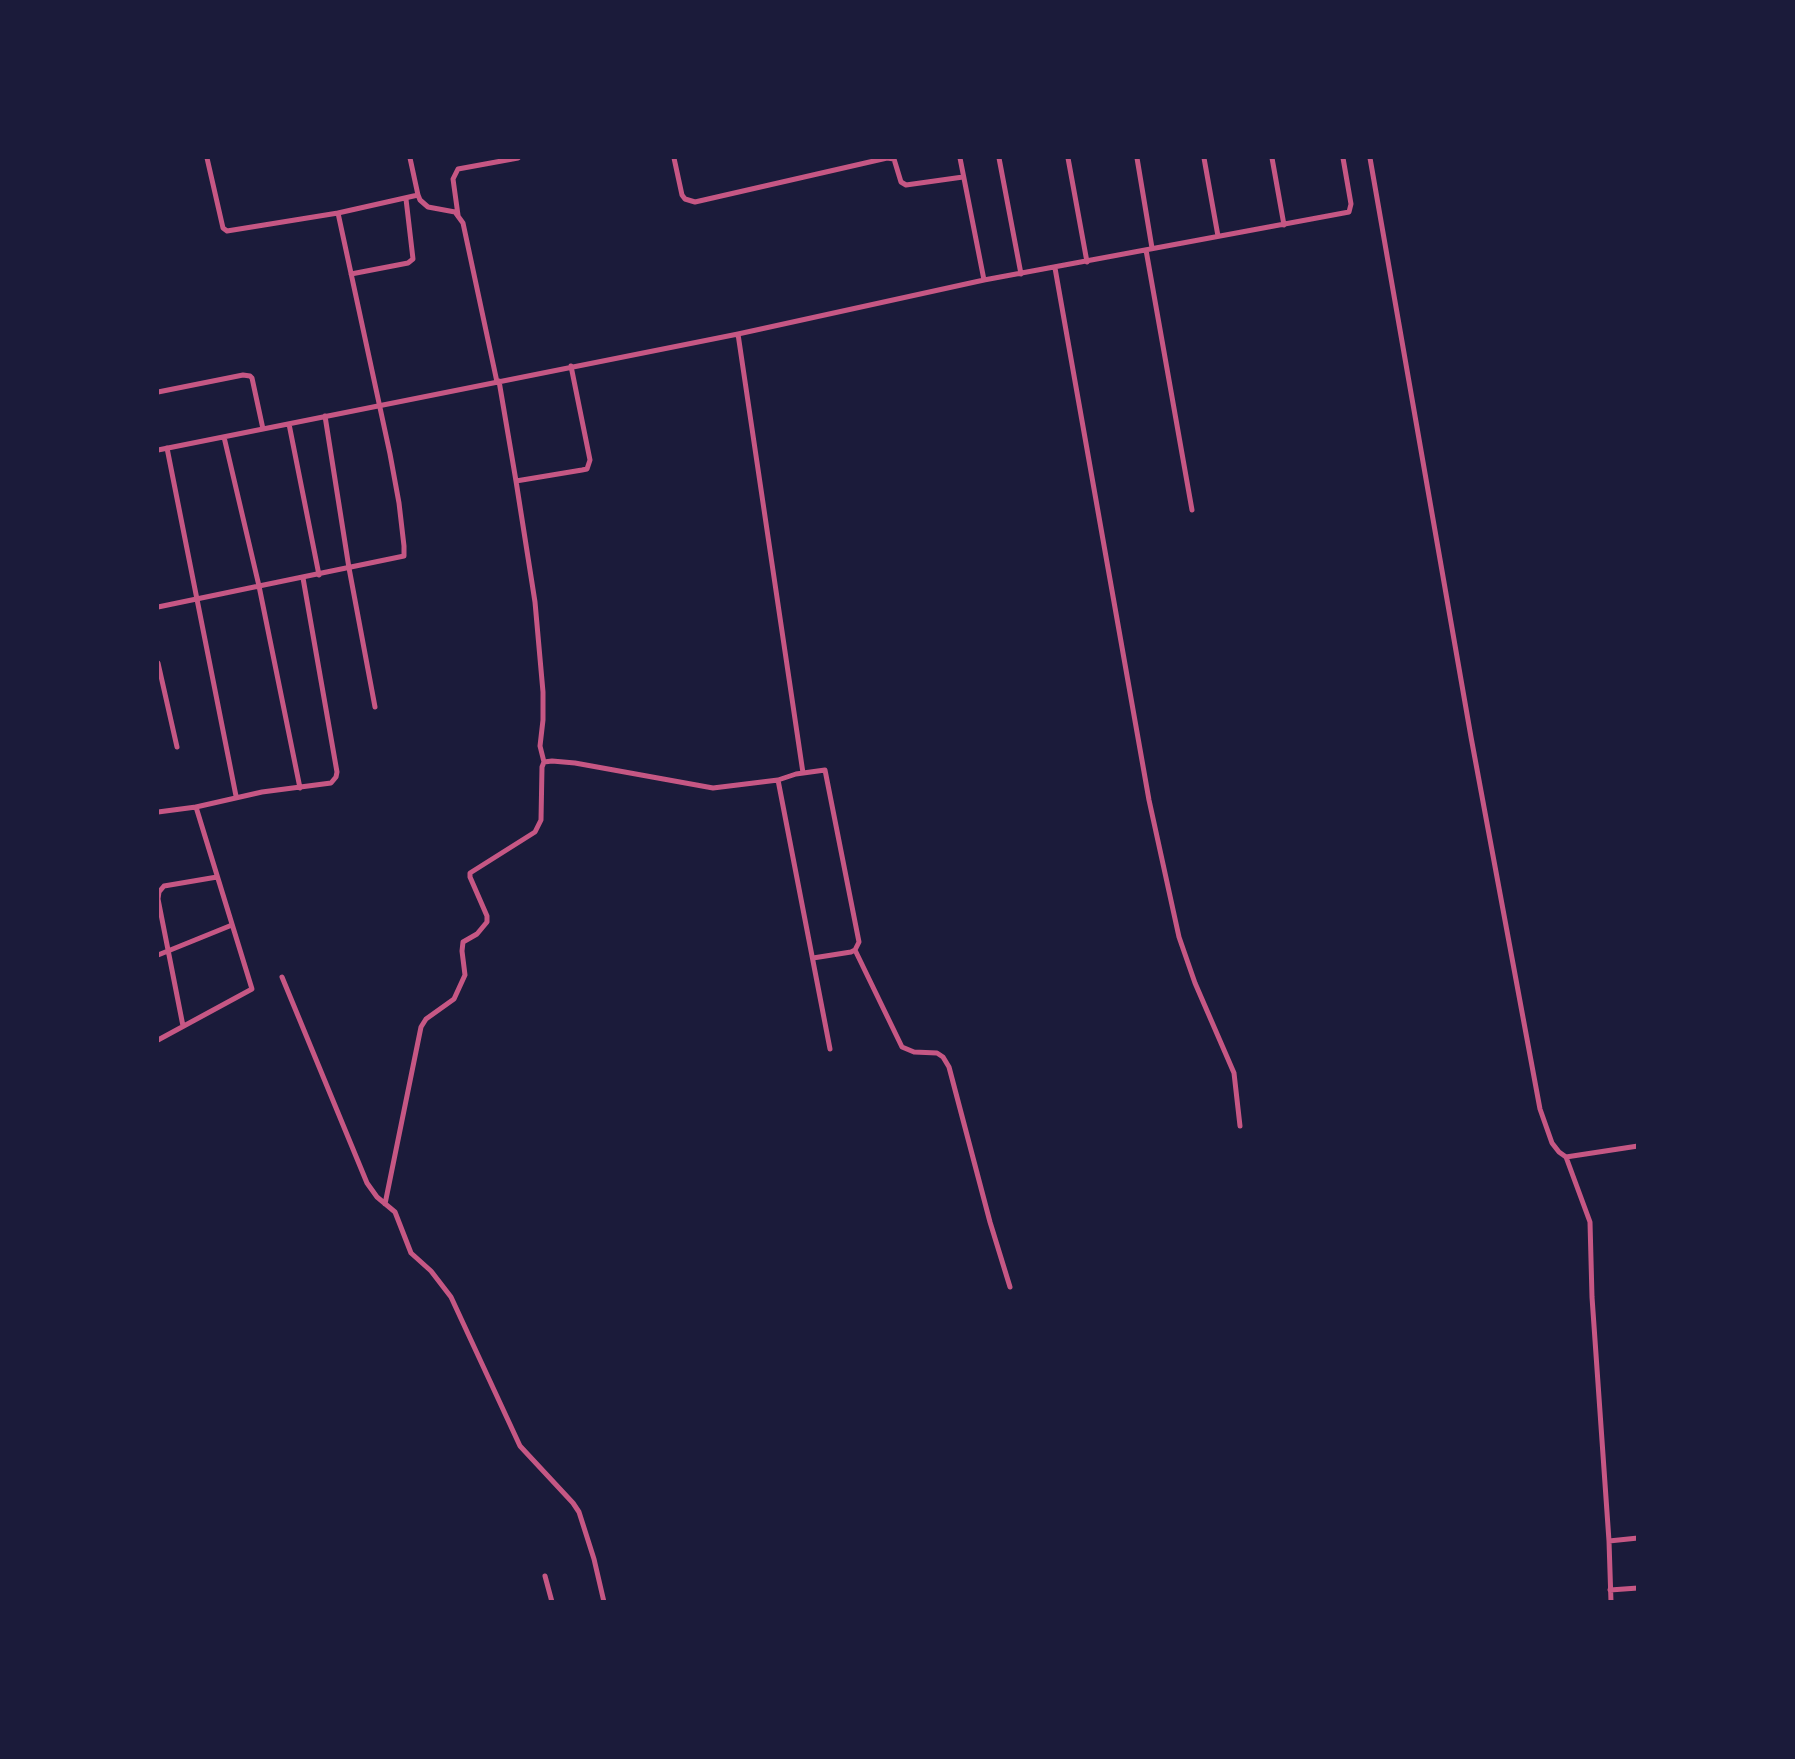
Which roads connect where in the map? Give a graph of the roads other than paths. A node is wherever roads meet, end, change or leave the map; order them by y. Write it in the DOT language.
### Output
graph roads {
  1 [pos="207,158"];
  2 [pos="410,158"];
  3 [pos="518,158"];
  4 [pos="674,158"];
  5 [pos="960,158"];
  6 [pos="999,158"];
  7 [pos="1068,158"];
  8 [pos="1137,158"];
  9 [pos="1204,158"];
  10 [pos="1272,158"];
  11 [pos="1343,158"];
  12 [pos="1370,158"];
  13 [pos="963,177"];
  14 [pos="418,195"];
  15 [pos="406,198"];
  16 [pos="338,213"];
  17 [pos="458,215"];
  18 [pos="1284,225"];
  19 [pos="1218,236"];
  20 [pos="1149,249"];
  21 [pos="1087,262"];
  22 [pos="1055,268"];
  23 [pos="351,274"];
  24 [pos="1021,274"];
  25 [pos="984,280"];
  26 [pos="738,334"];
  27 [pos="571,366"];
  28 [pos="498,382"];
  29 [pos="158,392"];
  30 [pos="379,406"];
  31 [pos="325,416"];
  32 [pos="289,424"];
  33 [pos="263,429"];
  34 [pos="224,437"];
  35 [pos="167,448"];
  36 [pos="158,450"];
  37 [pos="516,481"];
  38 [pos="1192,510"];
  39 [pos="349,568"];
  40 [pos="319,575"];
  41 [pos="303,578"];
  42 [pos="259,586"];
  43 [pos="198,598"];
  44 [pos="158,607"];
  45 [pos="158,663"];
  46 [pos="375,707"];
  47 [pos="177,747"];
  48 [pos="544,762"];
  49 [pos="803,773"];
  50 [pos="778,780"];
  51 [pos="300,788"];
  52 [pos="236,796"];
  53 [pos="196,807"];
  54 [pos="158,813"];
  55 [pos="217,877"];
  56 [pos="232,925"];
  57 [pos="855,950"];
  58 [pos="168,951"];
  59 [pos="158,955"];
  60 [pos="813,958"];
  61 [pos="282,977"];
  62 [pos="183,1026"];
  63 [pos="158,1040"];
  64 [pos="830,1049"];
  65 [pos="1240,1126"];
  66 [pos="1638,1146"];
  67 [pos="1566,1157"];
  68 [pos="385,1204"];
  69 [pos="1011,1287"];
  70 [pos="1638,1538"];
  71 [pos="1609,1541"];
  72 [pos="545,1576"];
  73 [pos="1638,1588"];
  74 [pos="1610,1590"];
  75 [pos="552,1602"];
  76 [pos="604,1602"];
  77 [pos="1611,1602"];
  1 -- 16 [label="street"];
  2 -- 14 [label="street"];
  3 -- 17 [label="street"];
  4 -- 13 [label="street"];
  5 -- 13 [label="street"];
  6 -- 24 [label="street"];
  7 -- 21 [label="street"];
  8 -- 20 [label="street"];
  9 -- 19 [label="street"];
  10 -- 18 [label="street"];
  11 -- 18 [label="street"];
  12 -- 67 [label="street"];
  13 -- 25 [label="street"];
  14 -- 15 [label="street"];
  14 -- 17 [label="street"];
  15 -- 16 [label="street"];
  15 -- 23 [label="street"];
  16 -- 23 [label="street"];
  17 -- 28 [label="street"];
  18 -- 19 [label="street"];
  19 -- 20 [label="street"];
  20 -- 21 [label="street"];
  20 -- 38 [label="street"];
  21 -- 22 [label="street"];
  22 -- 24 [label="street"];
  22 -- 65 [label="street"];
  23 -- 30 [label="street"];
  24 -- 25 [label="street"];
  25 -- 26 [label="street"];
  26 -- 27 [label="street"];
  26 -- 49 [label="street"];
  27 -- 28 [label="street"];
  27 -- 37 [label="street"];
  28 -- 30 [label="street"];
  28 -- 37 [label="street"];
  29 -- 33 [label="street"];
  30 -- 31 [label="street"];
  30 -- 39 [label="street"];
  31 -- 32 [label="street"];
  31 -- 39 [label="street"];
  32 -- 33 [label="street"];
  32 -- 40 [label="street"];
  33 -- 34 [label="street"];
  34 -- 35 [label="street"];
  34 -- 42 [label="street"];
  35 -- 36 [label="street"];
  35 -- 43 [label="street"];
  37 -- 48 [label="street"];
  39 -- 40 [label="street"];
  39 -- 46 [label="street"];
  40 -- 41 [label="street"];
  41 -- 42 [label="street"];
  41 -- 51 [label="street"];
  42 -- 43 [label="street"];
  42 -- 51 [label="street"];
  43 -- 44 [label="street"];
  43 -- 52 [label="street"];
  45 -- 47 [label="street"];
  48 -- 50 [label="street"];
  48 -- 68 [label="street"];
  49 -- 50 [label="street"];
  49 -- 57 [label="street"];
  50 -- 60 [label="street"];
  51 -- 52 [label="street"];
  52 -- 53 [label="street"];
  53 -- 54 [label="street"];
  53 -- 55 [label="street"];
  55 -- 56 [label="street"];
  55 -- 58 [label="street"];
  56 -- 58 [label="street"];
  56 -- 62 [label="street"];
  57 -- 60 [label="street"];
  57 -- 69 [label="street"];
  58 -- 59 [label="street"];
  58 -- 62 [label="street"];
  60 -- 64 [label="street"];
  61 -- 68 [label="street"];
  62 -- 63 [label="street"];
  66 -- 67 [label="street"];
  67 -- 71 [label="street"];
  68 -- 76 [label="street"];
  70 -- 71 [label="street"];
  71 -- 74 [label="street"];
  72 -- 75 [label="street"];
  73 -- 74 [label="street"];
  74 -- 77 [label="street"];
}
